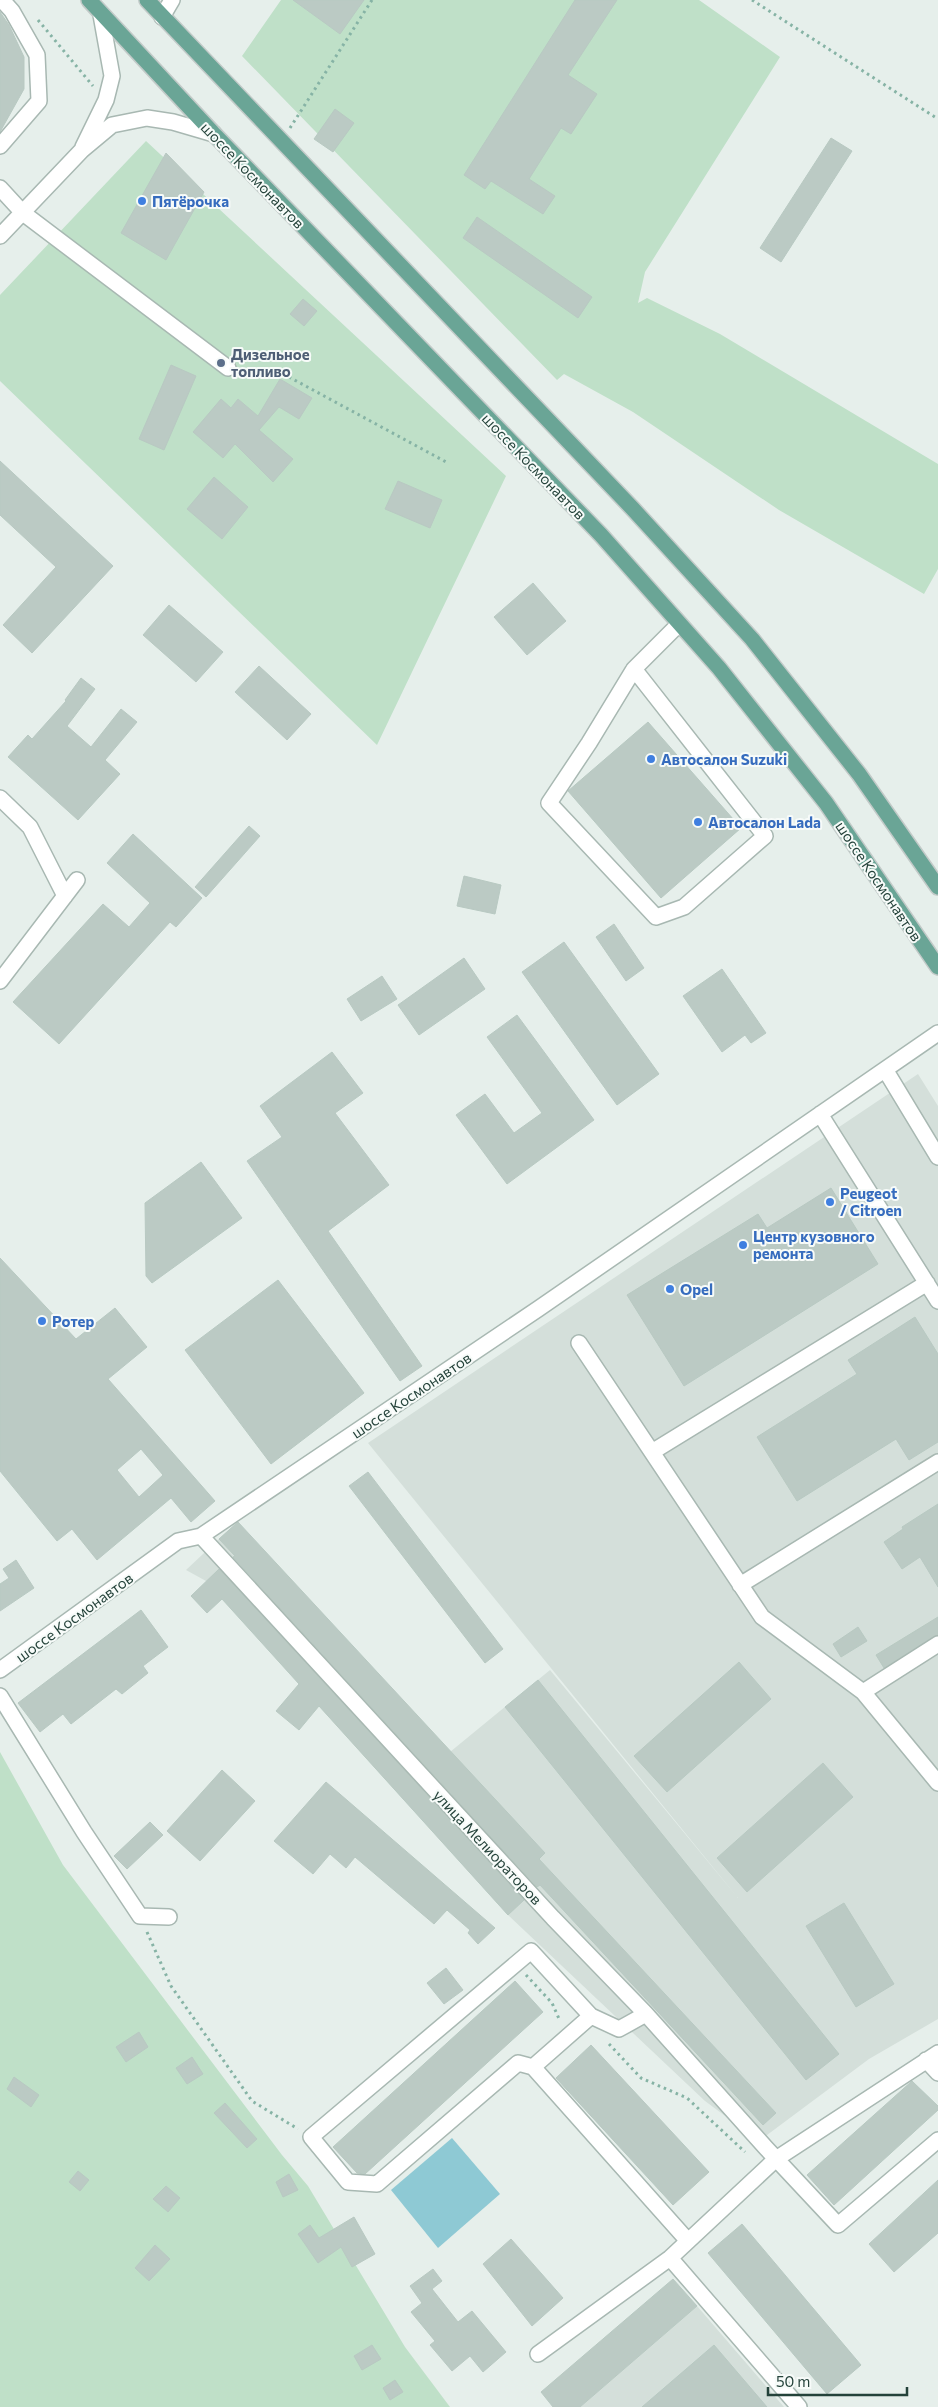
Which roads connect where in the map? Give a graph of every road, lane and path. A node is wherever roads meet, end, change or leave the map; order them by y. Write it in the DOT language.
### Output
graph roads {
  1 [pos="2,0"];
  2 [pos="88,0"];
  3 [pos="147,0"];
  4 [pos="172,0"];
  5 [pos="372,0"];
  6 [pos="752,0"];
  7 [pos="34,15"];
  8 [pos="101,15"];
  9 [pos="162,17"];
  10 [pos="97,90"];
  11 [pos="938,119"];
  12 [pos="214,134"];
  13 [pos="281,142"];
  14 [pos="0,146"];
  15 [pos="82,150"];
  16 [pos="0,188"];
  17 [pos="23,213"];
  18 [pos="0,236"];
  19 [pos="228,368"];
  20 [pos="448,463"];
  21 [pos="679,624"];
  22 [pos="634,669"];
  23 [pos="0,798"];
  24 [pos="77,880"];
  25 [pos="938,887"];
  26 [pos="65,896"];
  27 [pos="938,967"];
  28 [pos="0,981"];
  29 [pos="938,1033"];
  30 [pos="886,1071"];
  31 [pos="820,1114"];
  32 [pos="938,1157"];
  33 [pos="927,1283"];
  34 [pos="938,1301"];
  35 [pos="578,1343"];
  36 [pos="652,1452"];
  37 [pos="938,1462"];
  38 [pos="201,1536"];
  39 [pos="740,1585"];
  40 [pos="938,1644"];
  41 [pos="0,1670"];
  42 [pos="863,1692"];
  43 [pos="0,1696"];
  44 [pos="938,1783"];
  45 [pos="140,1916"];
  46 [pos="169,1917"];
  47 [pos="516,1964"];
  48 [pos="646,2014"];
  49 [pos="591,2016"];
  50 [pos="571,2034"];
  51 [pos="604,2038"];
  52 [pos="932,2056"];
  53 [pos="533,2067"];
  54 [pos="938,2073"];
  55 [pos="312,2137"];
  56 [pos="938,2140"];
  57 [pos="776,2159"];
  58 [pos="764,2170"];
  59 [pos="688,2241"];
  60 [pos="670,2258"];
  61 [pos="538,2354"];
  62 [pos="799,2407"];
  1 -- 14 [label="street"];
  2 -- 8 [label="main road, шоссе Космонавтов"];
  3 -- 9 [label="main road"];
  4 -- 9 [label="street"];
  5 -- 13 [label="path"];
  6 -- 11 [label="path"];
  7 -- 10 [label="path"];
  8 -- 12 [label="main road, шоссе Космонавтов"];
  8 -- 15 [label="street"];
  9 -- 13 [label="main road"];
  12 -- 15 [label="street"];
  12 -- 21 [label="main road, шоссе Космонавтов"];
  13 -- 25 [label="main road"];
  15 -- 17 [label="street"];
  16 -- 17 [label="street"];
  17 -- 18 [label="street"];
  17 -- 19 [label="street"];
  19 -- 20 [label="path"];
  21 -- 22 [label="street"];
  21 -- 27 [label="main road, шоссе Космонавтов"];
  22 -- 22 [label="street"];
  23 -- 26 [label="street"];
  24 -- 26 [label="street"];
  26 -- 28 [label="street"];
  29 -- 30 [label="street, шоссе Космонавтов"];
  30 -- 31 [label="street, шоссе Космонавтов"];
  30 -- 32 [label="street"];
  31 -- 33 [label="street"];
  31 -- 38 [label="street, шоссе Космонавтов"];
  33 -- 34 [label="street"];
  33 -- 36 [label="street"];
  35 -- 36 [label="street"];
  36 -- 39 [label="street"];
  37 -- 39 [label="street"];
  38 -- 41 [label="street, шоссе Космонавтов"];
  38 -- 48 [label="street, улица Мелиораторов"];
  39 -- 42 [label="street"];
  40 -- 42 [label="street"];
  42 -- 44 [label="street"];
  43 -- 45 [label="street"];
  45 -- 46 [label="street"];
  45 -- 55 [label="path"];
  47 -- 49 [label="street"];
  47 -- 50 [label="path"];
  47 -- 55 [label="street"];
  48 -- 49 [label="street"];
  48 -- 57 [label="street, улица Мелиораторов"];
  49 -- 50 [label="street"];
  50 -- 53 [label="street"];
  51 -- 58 [label="path"];
  52 -- 54 [label="street"];
  52 -- 57 [label="street"];
  53 -- 55 [label="street"];
  53 -- 59 [label="street"];
  56 -- 57 [label="street, улица Мелиораторов"];
  57 -- 58 [label="street"];
  58 -- 59 [label="street"];
  59 -- 60 [label="street"];
  60 -- 61 [label="street"];
  60 -- 62 [label="street"];
}
